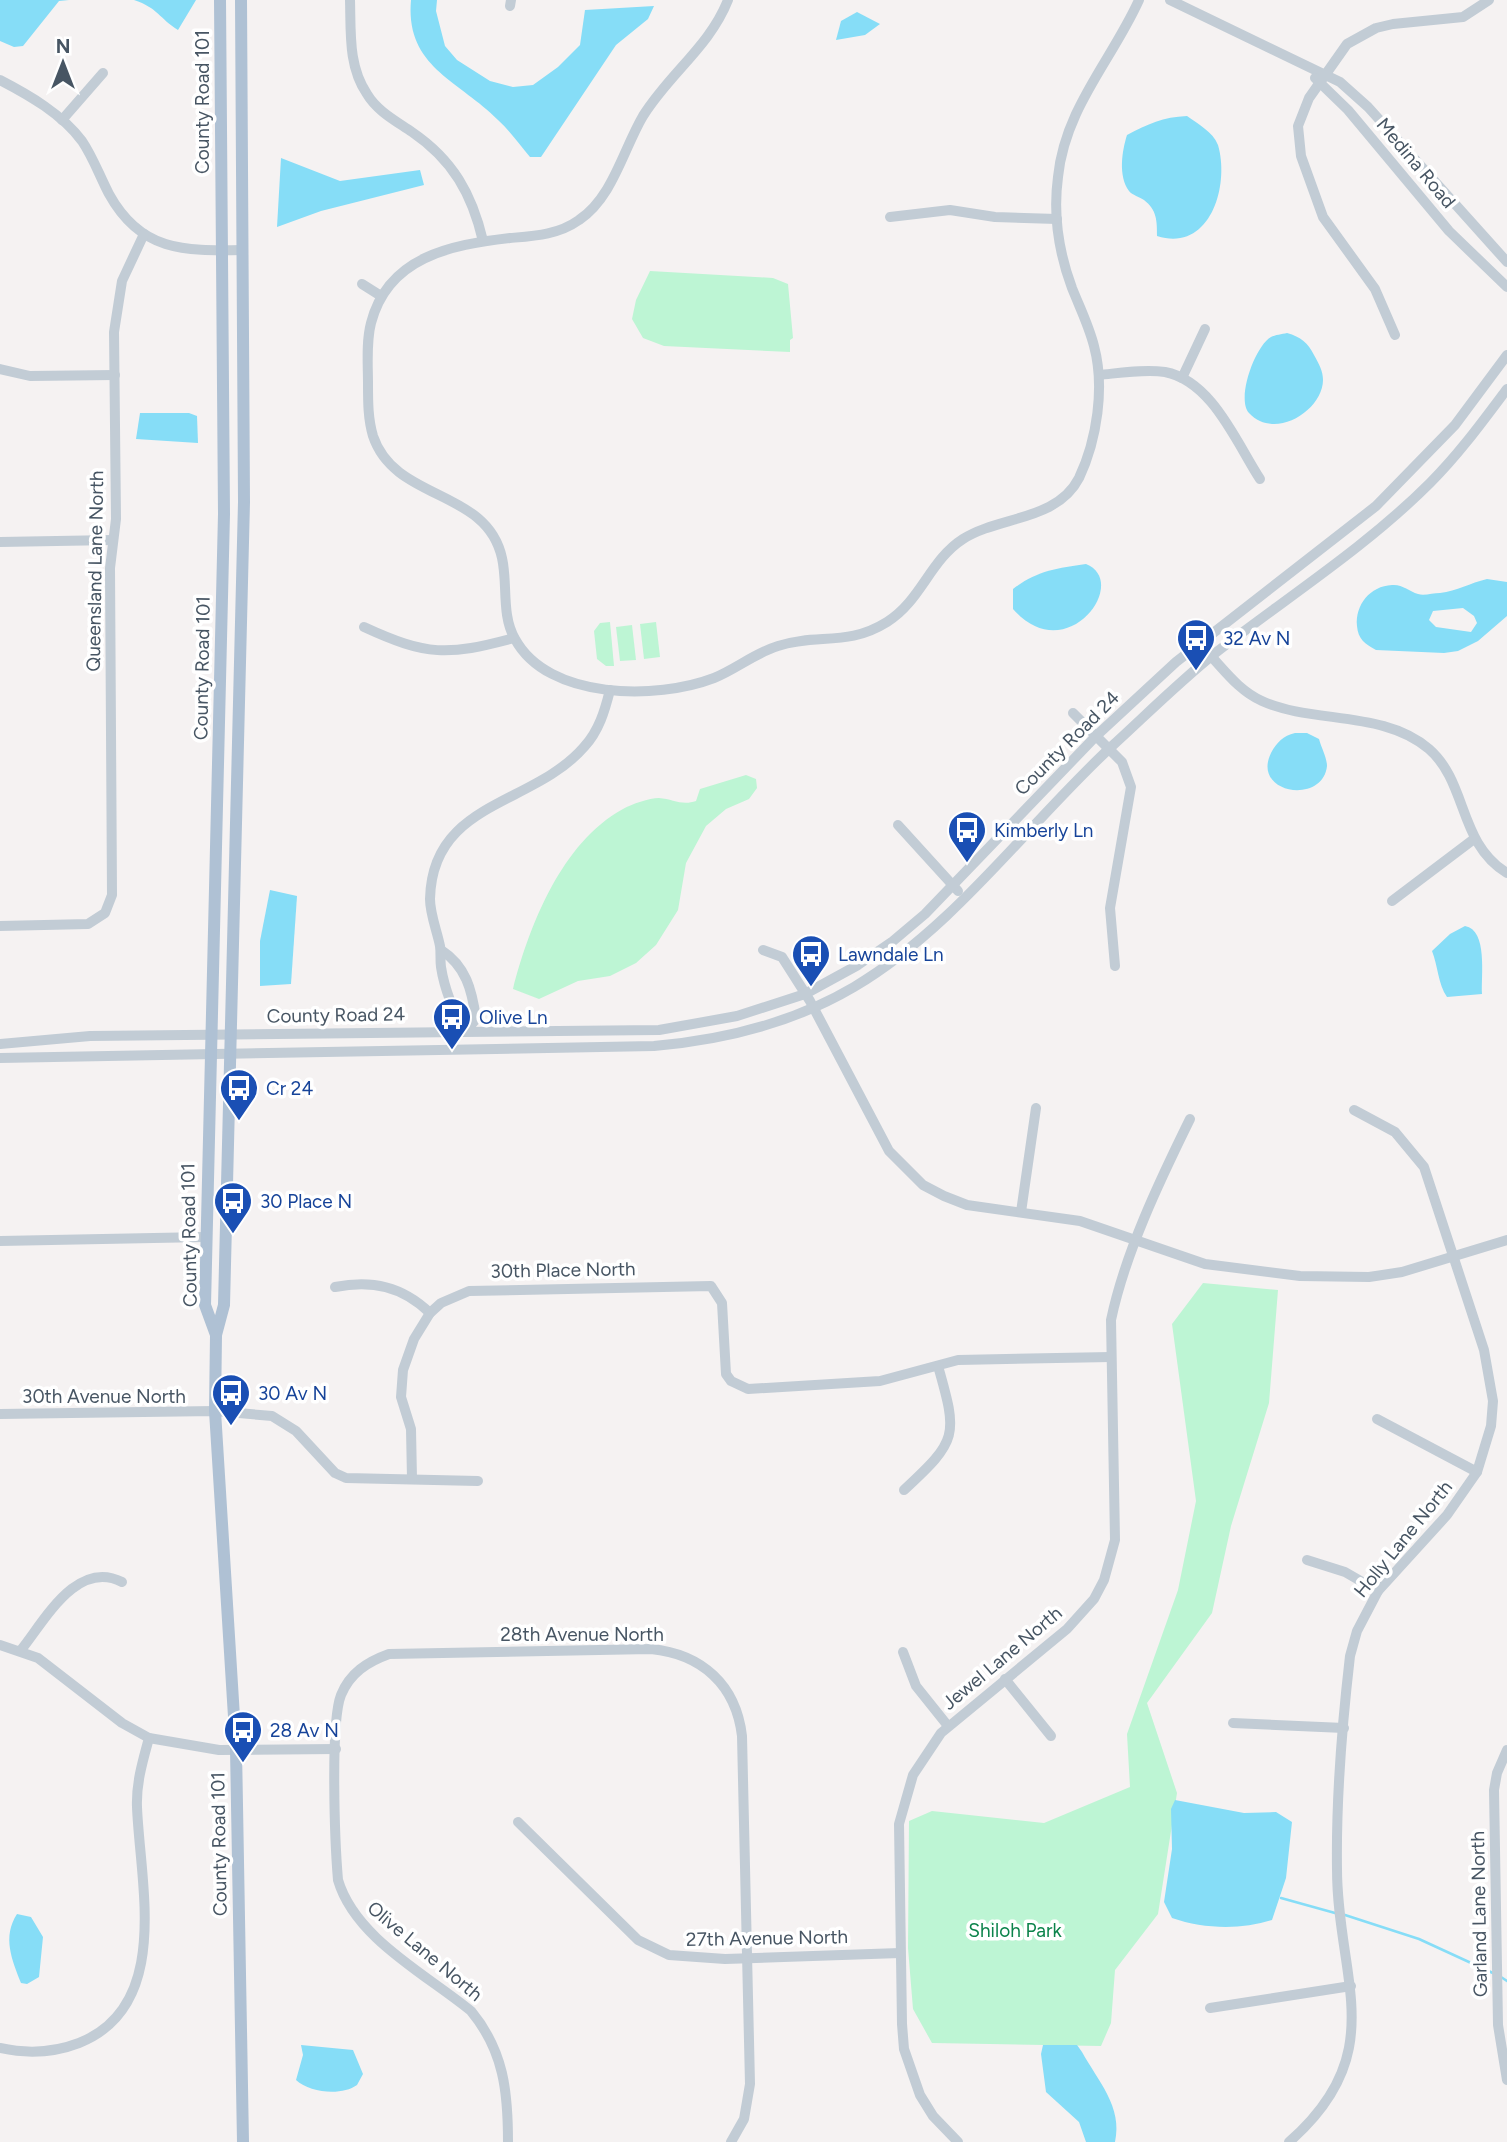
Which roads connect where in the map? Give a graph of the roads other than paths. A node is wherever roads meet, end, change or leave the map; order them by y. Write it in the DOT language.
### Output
graph roads {
  1 [pos="220,0"];
  2 [pos="241,0"];
  3 [pos="350,0"];
  4 [pos="728,0"];
  5 [pos="1139,0"];
  6 [pos="1170,0"];
  7 [pos="1489,0"];
  8 [pos="103,73"];
  9 [pos="1322,78"];
  10 [pos="0,80"];
  11 [pos="373,102"];
  12 [pos="362,111"];
  13 [pos="62,120"];
  14 [pos="890,218"];
  15 [pos="1058,219"];
  16 [pos="144,234"];
  17 [pos="483,241"];
  18 [pos="243,250"];
  19 [pos="222,251"];
  20 [pos="1507,262"];
  21 [pos="362,284"];
  22 [pos="1507,287"];
  23 [pos="381,296"];
  24 [pos="1205,328"];
  25 [pos="1395,335"];
  26 [pos="1507,355"];
  27 [pos="0,369"];
  28 [pos="1099,374"];
  29 [pos="115,375"];
  30 [pos="1182,378"];
  31 [pos="1507,389"];
  32 [pos="1260,479"];
  33 [pos="113,540"];
  34 [pos="0,542"];
  35 [pos="364,627"];
  36 [pos="514,638"];
  37 [pos="1199,644"];
  38 [pos="1212,656"];
  39 [pos="610,690"];
  40 [pos="1073,713"];
  41 [pos="1096,736"];
  42 [pos="1109,749"];
  43 [pos="898,825"];
  44 [pos="1474,839"];
  45 [pos="1507,873"];
  46 [pos="953,886"];
  47 [pos="965,897"];
  48 [pos="1392,901"];
  49 [pos="0,926"];
  50 [pos="441,950"];
  51 [pos="763,950"];
  52 [pos="1115,966"];
  53 [pos="810,1001"];
  54 [pos="466,1031"];
  55 [pos="232,1034"];
  56 [pos="211,1035"];
  57 [pos="0,1044"];
  58 [pos="466,1052"];
  59 [pos="210,1055"];
  60 [pos="231,1055"];
  61 [pos="0,1058"];
  62 [pos="1035,1108"];
  63 [pos="1354,1110"];
  64 [pos="1189,1119"];
  65 [pos="1021,1212"];
  66 [pos="205,1237"];
  67 [pos="1507,1240"];
  68 [pos="0,1241"];
  69 [pos="1137,1242"];
  70 [pos="1454,1256"];
  71 [pos="335,1287"];
  72 [pos="430,1313"];
  73 [pos="216,1335"];
  74 [pos="1111,1357"];
  75 [pos="938,1366"];
  76 [pos="215,1412"];
  77 [pos="0,1414"];
  78 [pos="1377,1419"];
  79 [pos="1477,1472"];
  80 [pos="412,1479"];
  81 [pos="478,1481"];
  82 [pos="904,1490"];
  83 [pos="1307,1560"];
  84 [pos="122,1582"];
  85 [pos="1378,1591"];
  86 [pos="0,1644"];
  87 [pos="21,1650"];
  88 [pos="903,1652"];
  89 [pos="405,1653"];
  90 [pos="1005,1679"];
  91 [pos="1233,1723"];
  92 [pos="948,1726"];
  93 [pos="1345,1728"];
  94 [pos="1051,1736"];
  95 [pos="149,1738"];
  96 [pos="236,1749"];
  97 [pos="336,1749"];
  98 [pos="1507,1750"];
  99 [pos="518,1822"];
  100 [pos="900,1953"];
  101 [pos="747,1958"];
  102 [pos="1351,1986"];
  103 [pos="1210,2008"];
  104 [pos="0,2048"];
  105 [pos="1507,2080"];
  106 [pos="953,2140"];
  107 [pos="1296,2140"];
  108 [pos="243,2142"];
  109 [pos="508,2142"];
  110 [pos="730,2142"];
  1 -- 19 [label="main road, County Road 101"];
  2 -- 18 [label="main road, County Road 101"];
  3 -- 11 [label="street"];
  4 -- 17 [label="street"];
  5 -- 15 [label="street"];
  6 -- 9 [label="street, Medina Road"];
  7 -- 9 [label="street"];
  8 -- 13 [label="street"];
  9 -- 20 [label="street, Medina Road"];
  9 -- 22 [label="street, Medina Road"];
  9 -- 25 [label="street"];
  10 -- 13 [label="street"];
  11 -- 12 [label="street"];
  11 -- 17 [label="street"];
  13 -- 16 [label="street"];
  14 -- 15 [label="street"];
  15 -- 28 [label="street"];
  16 -- 19 [label="street"];
  16 -- 29 [label="street, Queensland Lane North"];
  17 -- 23 [label="street"];
  18 -- 19 [label="street"];
  18 -- 55 [label="main road, County Road 101"];
  19 -- 56 [label="main road, County Road 101"];
  21 -- 23 [label="street"];
  23 -- 36 [label="street"];
  24 -- 30 [label="street"];
  26 -- 37 [label="street, County Road 24"];
  27 -- 29 [label="street"];
  28 -- 30 [label="street"];
  28 -- 39 [label="street"];
  29 -- 33 [label="street, Queensland Lane North"];
  30 -- 32 [label="street"];
  31 -- 38 [label="street, County Road 24"];
  33 -- 34 [label="street"];
  33 -- 49 [label="street, Queensland Lane North"];
  35 -- 36 [label="street"];
  36 -- 39 [label="street"];
  37 -- 38 [label="street"];
  37 -- 41 [label="street, County Road 24"];
  38 -- 42 [label="street, County Road 24"];
  38 -- 44 [label="street"];
  39 -- 50 [label="street"];
  40 -- 41 [label="street"];
  41 -- 42 [label="street"];
  41 -- 46 [label="street, County Road 24"];
  42 -- 47 [label="street, County Road 24"];
  42 -- 52 [label="street"];
  43 -- 46 [label="street"];
  44 -- 45 [label="street"];
  44 -- 48 [label="street"];
  46 -- 47 [label="street"];
  46 -- 53 [label="street, County Road 24"];
  47 -- 53 [label="street, County Road 24"];
  50 -- 54 [label="street"];
  50 -- 54 [label="street"];
  51 -- 53 [label="street"];
  53 -- 54 [label="street, County Road 24"];
  53 -- 58 [label="street, County Road 24"];
  53 -- 65 [label="street"];
  54 -- 55 [label="street, County Road 24"];
  54 -- 58 [label="street"];
  55 -- 56 [label="street, County Road 24"];
  55 -- 60 [label="main road, County Road 101"];
  56 -- 57 [label="street, County Road 24"];
  56 -- 59 [label="main road, County Road 101"];
  58 -- 60 [label="street, County Road 24"];
  59 -- 60 [label="street, County Road 24"];
  59 -- 61 [label="street, County Road 24"];
  59 -- 66 [label="main road, County Road 101"];
  60 -- 73 [label="main road, County Road 101"];
  62 -- 65 [label="street"];
  63 -- 70 [label="street, Holly Lane North"];
  64 -- 69 [label="street, Jewel Lane North"];
  65 -- 69 [label="street"];
  66 -- 68 [label="street"];
  66 -- 73 [label="main road, County Road 101"];
  67 -- 70 [label="street"];
  69 -- 70 [label="street"];
  69 -- 74 [label="street, Jewel Lane North"];
  70 -- 79 [label="street, Holly Lane North"];
  71 -- 72 [label="street"];
  72 -- 75 [label="street, 30th Place North"];
  72 -- 80 [label="street"];
  73 -- 76 [label="main road, County Road 101"];
  74 -- 75 [label="street"];
  74 -- 90 [label="street, Jewel Lane North"];
  75 -- 82 [label="street"];
  76 -- 77 [label="street, 30th Avenue North"];
  76 -- 80 [label="street, 30th Avenue North"];
  76 -- 96 [label="main road, County Road 101"];
  78 -- 79 [label="street"];
  79 -- 85 [label="street, Holly Lane North"];
  80 -- 81 [label="street, 30th Avenue North"];
  83 -- 85 [label="street"];
  84 -- 87 [label="street"];
  85 -- 93 [label="street, Holly Lane North"];
  86 -- 87 [label="street"];
  87 -- 95 [label="street"];
  88 -- 92 [label="street"];
  89 -- 97 [label="street, Olive Lane North"];
  89 -- 101 [label="street, 28th Avenue North"];
  90 -- 92 [label="street, Jewel Lane North"];
  90 -- 94 [label="street"];
  91 -- 93 [label="street"];
  92 -- 100 [label="street, Jewel Lane North"];
  93 -- 102 [label="street, Holly Lane North"];
  95 -- 96 [label="street"];
  95 -- 104 [label="street"];
  96 -- 97 [label="street"];
  96 -- 108 [label="main road, County Road 101"];
  97 -- 109 [label="street, Olive Lane North"];
  98 -- 105 [label="street, Garland Lane North"];
  99 -- 101 [label="street, 27th Avenue North"];
  100 -- 101 [label="street, 27th Avenue North"];
  100 -- 106 [label="street, Jewel Lane North"];
  101 -- 110 [label="street, 28th Avenue North"];
  102 -- 103 [label="street"];
  102 -- 107 [label="street, Holly Lane North"];
}
